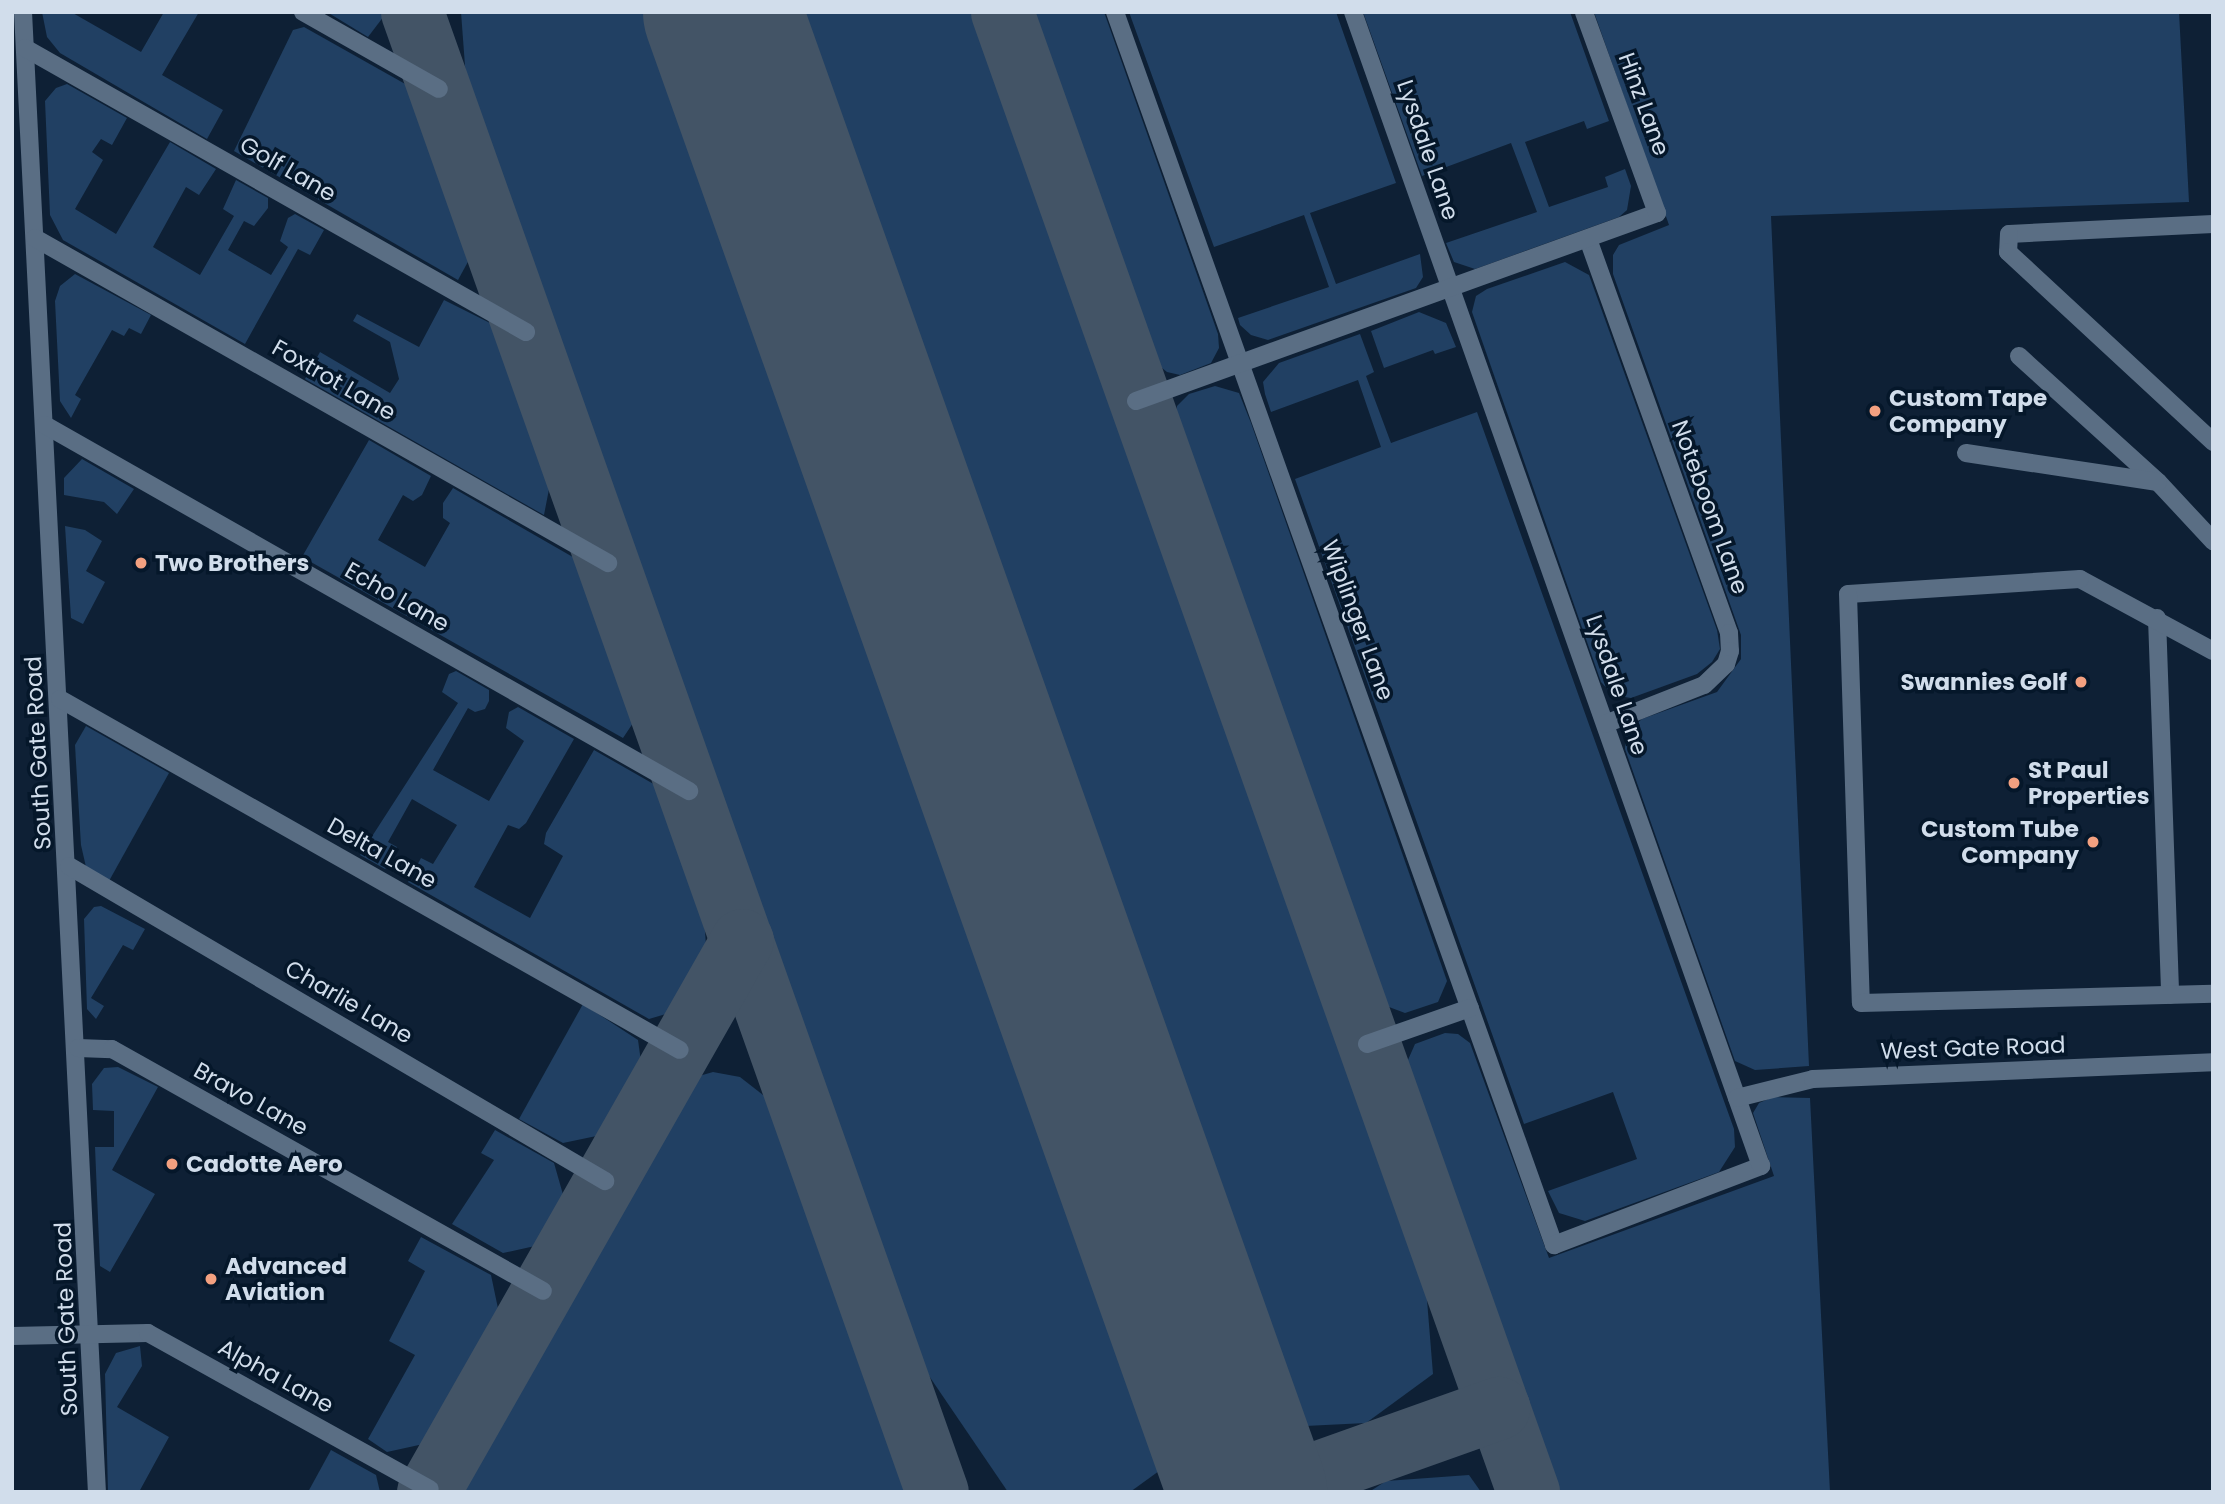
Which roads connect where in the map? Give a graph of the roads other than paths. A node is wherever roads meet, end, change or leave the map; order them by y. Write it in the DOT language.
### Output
graph roads {
  1 [pos="23,12"];
  2 [pos="303,12"];
  3 [pos="1115,12"];
  4 [pos="1353,12"];
  5 [pos="1584,12"];
  6 [pos="25,48"];
  7 [pos="439,89"];
  8 [pos="2213,224"];
  9 [pos="35,238"];
  10 [pos="1588,239"];
  11 [pos="1451,288"];
  12 [pos="526,332"];
  13 [pos="2019,356"];
  14 [pos="1241,364"];
  15 [pos="1136,401"];
  16 [pos="45,425"];
  17 [pos="2213,442"];
  18 [pos="1966,453"];
  19 [pos="2158,482"];
  20 [pos="2213,541"];
  21 [pos="608,564"];
  22 [pos="2157,618"];
  23 [pos="2213,651"];
  24 [pos="60,699"];
  25 [pos="1605,724"];
  26 [pos="689,791"];
  27 [pos="69,866"];
  28 [pos="2213,994"];
  29 [pos="2170,995"];
  30 [pos="1470,1008"];
  31 [pos="1367,1044"];
  32 [pos="78,1048"];
  33 [pos="680,1050"];
  34 [pos="2213,1062"];
  35 [pos="1737,1098"];
  36 [pos="605,1181"];
  37 [pos="1554,1245"];
  38 [pos="543,1291"];
  39 [pos="92,1333"];
  40 [pos="12,1336"];
  41 [pos="430,1489"];
  42 [pos="97,1492"];
  1 -- 6 [label="lane, South Gate Road"];
  2 -- 7 [label="lane"];
  3 -- 14 [label="lane, Wiplinger Lane"];
  4 -- 11 [label="lane, Lysdale Lane"];
  5 -- 10 [label="lane, Hinz Lane"];
  6 -- 9 [label="lane, South Gate Road"];
  6 -- 12 [label="lane, Golf Lane"];
  8 -- 17 [label="lane"];
  9 -- 16 [label="lane, South Gate Road"];
  9 -- 21 [label="lane, Foxtrot Lane"];
  10 -- 11 [label="lane"];
  10 -- 25 [label="lane, Noteboom Lane"];
  11 -- 14 [label="lane"];
  11 -- 25 [label="lane, Lysdale Lane"];
  13 -- 19 [label="lane"];
  14 -- 15 [label="lane"];
  14 -- 30 [label="lane, Wiplinger Lane"];
  16 -- 24 [label="lane, South Gate Road"];
  16 -- 26 [label="lane, Echo Lane"];
  18 -- 19 [label="lane"];
  19 -- 20 [label="lane"];
  22 -- 23 [label="lane"];
  22 -- 29 [label="lane"];
  22 -- 29 [label="lane"];
  24 -- 27 [label="lane, South Gate Road"];
  24 -- 33 [label="lane, Delta Lane"];
  25 -- 35 [label="lane, Lysdale Lane"];
  27 -- 32 [label="lane, South Gate Road"];
  27 -- 36 [label="lane, Charlie Lane"];
  28 -- 29 [label="lane"];
  30 -- 31 [label="lane"];
  30 -- 37 [label="lane, Wiplinger Lane"];
  32 -- 38 [label="lane, Bravo Lane"];
  32 -- 39 [label="lane, South Gate Road"];
  34 -- 35 [label="lane, West Gate Road"];
  35 -- 37 [label="lane, Lysdale Lane"];
  39 -- 40 [label="lane, Alpha Lane"];
  39 -- 41 [label="lane, Alpha Lane"];
  39 -- 42 [label="lane, South Gate Road"];
}
